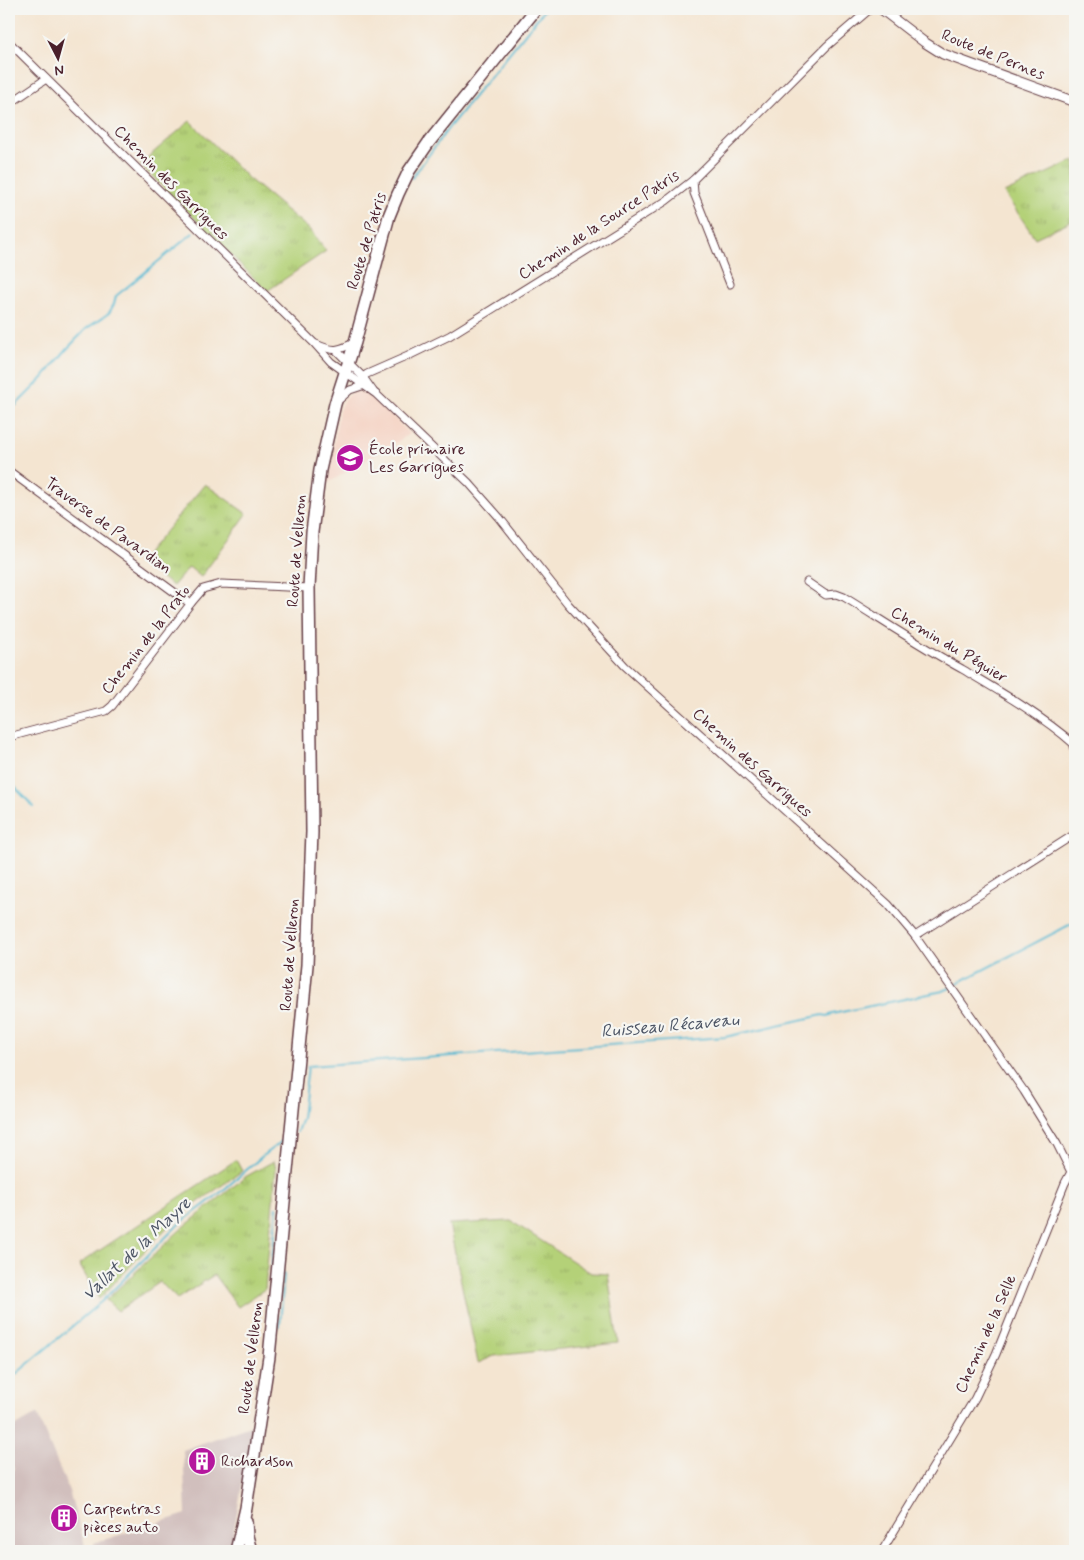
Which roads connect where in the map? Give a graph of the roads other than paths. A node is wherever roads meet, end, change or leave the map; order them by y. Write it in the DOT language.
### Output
graph roads {
  1 [pos="536,9"];
  2 [pos="870,9"];
  3 [pos="882,9"];
  4 [pos="9,42"];
  5 [pos="46,79"];
  6 [pos="1075,102"];
  7 [pos="9,104"];
  8 [pos="693,180"];
  9 [pos="730,284"];
  10 [pos="354,342"];
  11 [pos="314,343"];
  12 [pos="336,350"];
  13 [pos="347,367"];
  14 [pos="362,382"];
  15 [pos="335,404"];
  16 [pos="9,471"];
  17 [pos="807,582"];
  18 [pos="309,588"];
  19 [pos="191,603"];
  20 [pos="1075,734"];
  21 [pos="9,737"];
  22 [pos="1074,744"];
  23 [pos="1075,758"];
  24 [pos="1075,834"];
  25 [pos="915,936"];
  26 [pos="1071,1172"];
  27 [pos="1075,1180"];
  28 [pos="246,1508"];
  29 [pos="236,1551"];
  30 [pos="250,1551"];
  31 [pos="882,1551"];
  1 -- 10 [label="main road, Route de Patris"];
  2 -- 8 [label="street, Chemin de la Source Patris"];
  3 -- 6 [label="street, Route de Pernes"];
  4 -- 5 [label="street, Chemin des Garrigues"];
  5 -- 7 [label="street"];
  5 -- 11 [label="street, Chemin des Garrigues"];
  8 -- 9 [label="street"];
  8 -- 14 [label="street, Chemin de la Source Patris"];
  10 -- 12 [label="street"];
  10 -- 13 [label="main road, Route de Patris"];
  11 -- 12 [label="street, Chemin des Garrigues"];
  11 -- 13 [label="street, Chemin des Garrigues"];
  12 -- 13 [label="street, Chemin des Garrigues"];
  13 -- 14 [label="street, Chemin des Garrigues"];
  13 -- 14 [label="street, Chemin des Garrigues"];
  13 -- 15 [label="main road, Route de Patris"];
  14 -- 15 [label="street"];
  14 -- 25 [label="street, Chemin des Garrigues"];
  15 -- 18 [label="main road, Route de Velleron"];
  16 -- 19 [label="street, Traverse de Pavardian"];
  17 -- 22 [label="street, Chemin du Péguier"];
  18 -- 19 [label="street, Chemin de la Prato"];
  18 -- 28 [label="main road, Route de Velleron"];
  19 -- 21 [label="street, Chemin de la Prato"];
  20 -- 22 [label="street"];
  22 -- 23 [label="street"];
  24 -- 25 [label="street"];
  25 -- 26 [label="street, Chemin des Garrigues"];
  26 -- 27 [label="street, Chemin des Garrigues"];
  26 -- 31 [label="street, Chemin de la Selle"];
  28 -- 29 [label="main road, Route de Velleron"];
  28 -- 30 [label="main road, Route de Velleron"];
}
